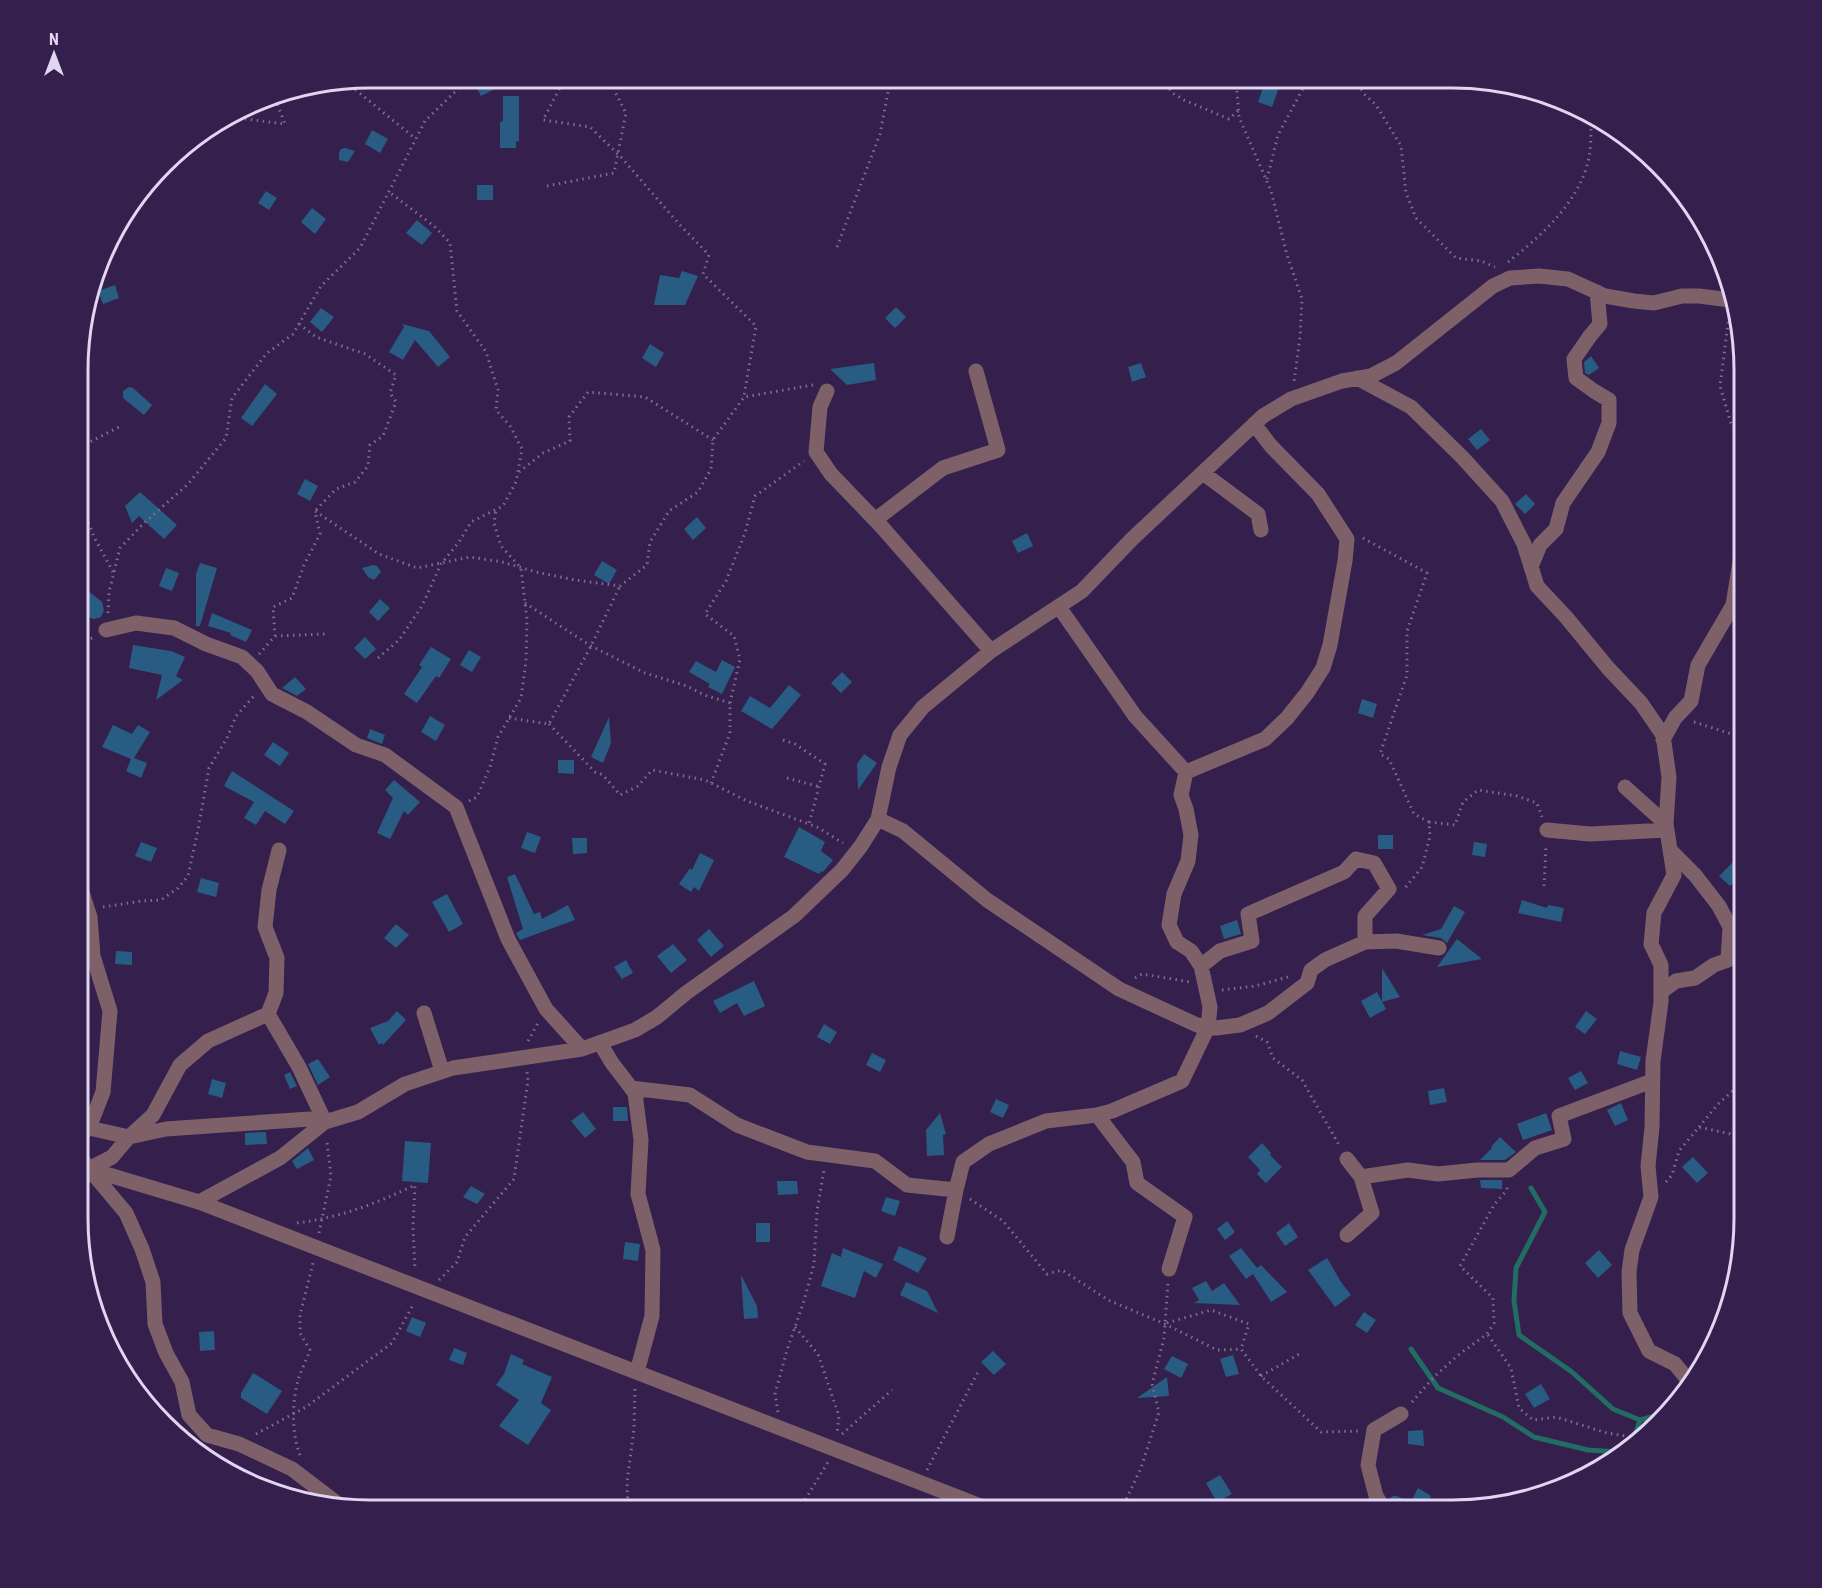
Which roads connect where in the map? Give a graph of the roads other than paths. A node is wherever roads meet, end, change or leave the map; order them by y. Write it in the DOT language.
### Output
graph roads {
  1 [pos="1597,292"];
  2 [pos="1724,299"];
  3 [pos="976,371"];
  4 [pos="1357,378"];
  5 [pos="827,391"];
  6 [pos="1254,424"];
  7 [pos="1203,473"];
  8 [pos="875,520"];
  9 [pos="1261,530"];
  10 [pos="1531,567"];
  11 [pos="1734,599"];
  12 [pos="1059,608"];
  13 [pos="106,630"];
  14 [pos="991,651"];
  15 [pos="1663,740"];
  16 [pos="1186,772"];
  17 [pos="1625,787"];
  18 [pos="878,819"];
  19 [pos="1666,827"];
  20 [pos="1547,830"];
  21 [pos="279,850"];
  22 [pos="1670,850"];
  23 [pos="88,911"];
  24 [pos="1365,942"];
  25 [pos="1438,948"];
  26 [pos="1201,966"];
  27 [pos="1661,992"];
  28 [pos="424,1012"];
  29 [pos="268,1014"];
  30 [pos="1209,1026"];
  31 [pos="600,1043"];
  32 [pos="582,1049"];
  33 [pos="442,1071"];
  34 [pos="1652,1081"];
  35 [pos="631,1088"];
  36 [pos="1097,1114"];
  37 [pos="325,1122"];
  38 [pos="88,1124"];
  39 [pos="88,1132"];
  40 [pos="129,1137"];
  41 [pos="1347,1159"];
  42 [pos="89,1169"];
  43 [pos="1361,1177"];
  44 [pos="956,1190"];
  45 [pos="199,1202"];
  46 [pos="1347,1236"];
  47 [pos="947,1237"];
  48 [pos="1168,1269"];
  49 [pos="636,1372"];
  50 [pos="1685,1376"];
  51 [pos="1401,1414"];
  52 [pos="329,1496"];
  53 [pos="966,1500"];
  54 [pos="1378,1500"];
  1 -- 2 [label="street"];
  1 -- 4 [label="street"];
  1 -- 10 [label="street"];
  3 -- 8 [label="street"];
  4 -- 6 [label="street"];
  4 -- 10 [label="street"];
  5 -- 8 [label="street"];
  6 -- 7 [label="street"];
  6 -- 16 [label="street"];
  7 -- 9 [label="street"];
  7 -- 12 [label="street"];
  8 -- 14 [label="street"];
  10 -- 15 [label="street"];
  11 -- 15 [label="street"];
  12 -- 14 [label="street"];
  12 -- 16 [label="street"];
  13 -- 32 [label="street"];
  14 -- 18 [label="street"];
  15 -- 19 [label="street"];
  16 -- 26 [label="street"];
  17 -- 19 [label="street"];
  18 -- 30 [label="street"];
  18 -- 31 [label="street"];
  19 -- 20 [label="street"];
  19 -- 22 [label="street"];
  21 -- 29 [label="street"];
  22 -- 27 [label="street"];
  22 -- 27 [label="street"];
  23 -- 38 [label="street"];
  24 -- 25 [label="street"];
  24 -- 26 [label="street"];
  24 -- 30 [label="street"];
  26 -- 30 [label="street"];
  27 -- 34 [label="street"];
  28 -- 33 [label="street"];
  29 -- 37 [label="street"];
  29 -- 40 [label="street"];
  30 -- 36 [label="street"];
  31 -- 32 [label="street"];
  31 -- 35 [label="street"];
  32 -- 33 [label="street"];
  33 -- 37 [label="street"];
  34 -- 43 [label="street"];
  34 -- 50 [label="street"];
  35 -- 44 [label="street"];
  35 -- 49 [label="street"];
  36 -- 44 [label="street"];
  36 -- 48 [label="street"];
  37 -- 40 [label="street"];
  37 -- 45 [label="street"];
  39 -- 40 [label="street"];
  40 -- 42 [label="street"];
  41 -- 43 [label="street"];
  42 -- 45 [label="street"];
  42 -- 52 [label="street"];
  43 -- 46 [label="street"];
  44 -- 47 [label="street"];
  45 -- 49 [label="street"];
  49 -- 53 [label="street"];
  51 -- 54 [label="street"];
}
